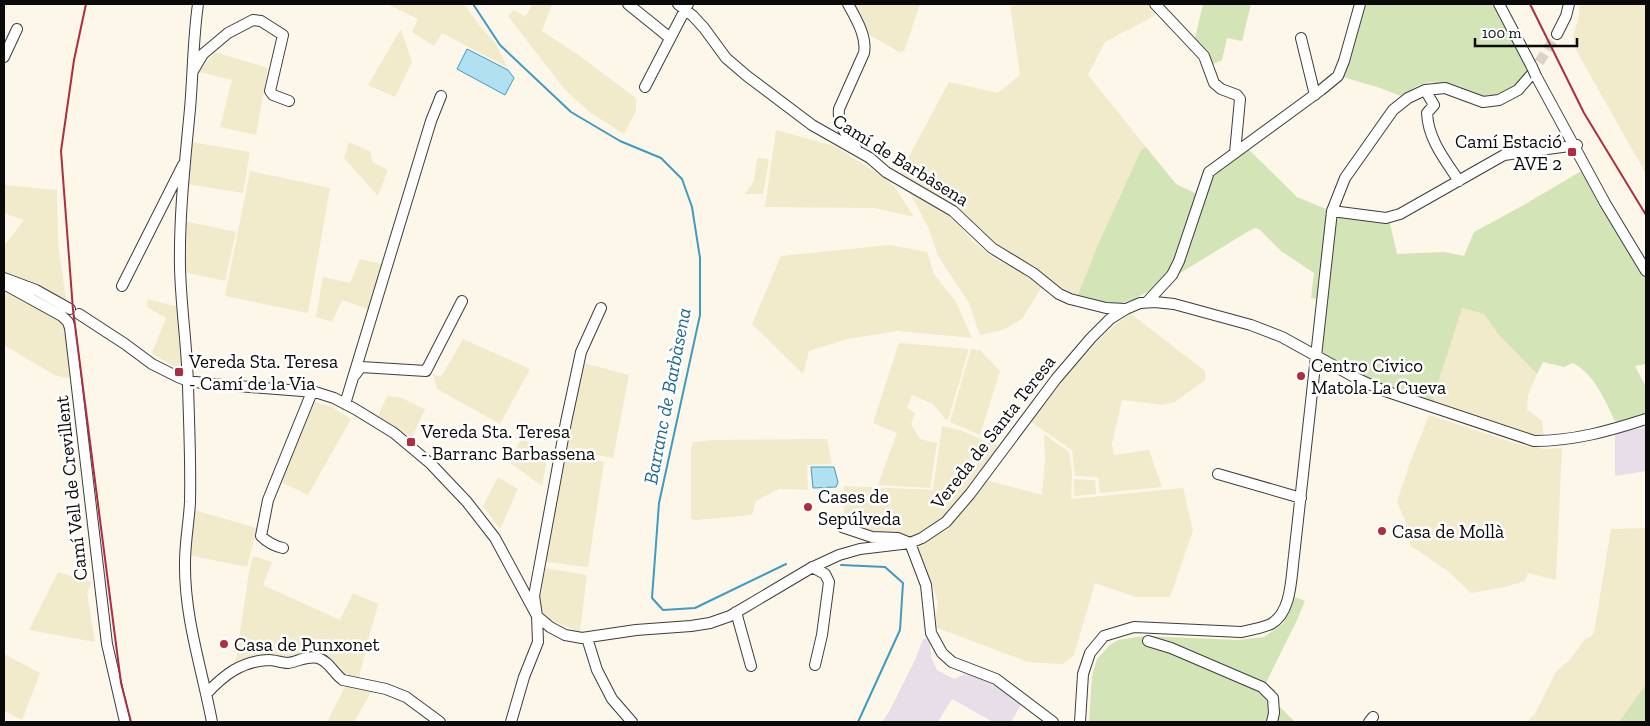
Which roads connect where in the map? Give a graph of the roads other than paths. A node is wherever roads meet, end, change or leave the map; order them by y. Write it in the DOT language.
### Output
graph roads {
  1 [pos="198,4"];
  2 [pos="628,4"];
  3 [pos="848,4"];
  4 [pos="1155,4"];
  5 [pos="1360,4"];
  6 [pos="1499,4"];
  7 [pos="1503,4"];
  8 [pos="1570,4"];
  9 [pos="683,6"];
  10 [pos="17,29"];
  11 [pos="1557,34"];
  12 [pos="670,38"];
  13 [pos="1301,38"];
  14 [pos="4,57"];
  15 [pos="1534,71"];
  16 [pos="193,72"];
  17 [pos="645,87"];
  18 [pos="1425,90"];
  19 [pos="1315,95"];
  20 [pos="442,96"];
  21 [pos="289,101"];
  22 [pos="1575,145"];
  23 [pos="860,152"];
  24 [pos="1235,153"];
  25 [pos="186,160"];
  26 [pos="1459,181"];
  27 [pos="1332,211"];
  28 [pos="1646,266"];
  29 [pos="1646,271"];
  30 [pos="4,278"];
  31 [pos="4,284"];
  32 [pos="122,286"];
  33 [pos="462,301"];
  34 [pos="1147,302"];
  35 [pos="602,308"];
  36 [pos="1126,309"];
  37 [pos="1316,356"];
  38 [pos="354,376"];
  39 [pos="188,381"];
  40 [pos="312,392"];
  41 [pos="345,404"];
  42 [pos="1646,419"];
  43 [pos="1218,474"];
  44 [pos="1300,498"];
  45 [pos="842,527"];
  46 [pos="910,543"];
  47 [pos="283,548"];
  48 [pos="812,567"];
  49 [pos="736,612"];
  50 [pos="537,616"];
  51 [pos="587,638"];
  52 [pos="1148,641"];
  53 [pos="815,664"];
  54 [pos="751,666"];
  55 [pos="206,694"];
  56 [pos="125,722"];
  57 [pos="212,722"];
  58 [pos="440,722"];
  59 [pos="511,722"];
  60 [pos="632,722"];
  61 [pos="1053,722"];
  62 [pos="1080,722"];
  63 [pos="1272,722"];
  1 -- 16 [label="street"];
  2 -- 12 [label="street"];
  3 -- 23 [label="street"];
  4 -- 24 [label="street"];
  5 -- 19 [label="street"];
  6 -- 15 [label="street"];
  7 -- 15 [label="street"];
  8 -- 11 [label="street"];
  9 -- 12 [label="street"];
  9 -- 23 [label="street, Camí de Barbàsena"];
  10 -- 14 [label="street"];
  12 -- 17 [label="street"];
  13 -- 19 [label="street"];
  15 -- 18 [label="street"];
  15 -- 22 [label="street"];
  16 -- 21 [label="street"];
  16 -- 25 [label="street"];
  18 -- 26 [label="street"];
  18 -- 27 [label="street"];
  19 -- 24 [label="street"];
  20 -- 38 [label="street"];
  22 -- 26 [label="street"];
  22 -- 28 [label="street"];
  22 -- 29 [label="street"];
  23 -- 36 [label="street, Camí de Barbàsena"];
  24 -- 34 [label="street"];
  25 -- 32 [label="street"];
  25 -- 39 [label="street"];
  26 -- 27 [label="street"];
  27 -- 37 [label="street"];
  30 -- 39 [label="street, Vereda de Santa Teresa"];
  31 -- 56 [label="street, Camí Vell de Crevillent"];
  33 -- 38 [label="street"];
  34 -- 36 [label="street, Vereda de Santa Teresa"];
  34 -- 37 [label="street, Vereda de Santa Teresa"];
  35 -- 50 [label="street"];
  36 -- 46 [label="street, Vereda de Santa Teresa"];
  37 -- 42 [label="street, Vereda de Santa Teresa"];
  37 -- 44 [label="street"];
  38 -- 41 [label="street"];
  39 -- 40 [label="street, Vereda de Santa Teresa"];
  39 -- 55 [label="street"];
  40 -- 41 [label="street, Vereda de Santa Teresa"];
  40 -- 47 [label="street"];
  41 -- 50 [label="street, Vereda de Santa Teresa"];
  43 -- 44 [label="street"];
  44 -- 62 [label="street"];
  45 -- 46 [label="street"];
  46 -- 48 [label="street, Vereda de Santa Teresa"];
  46 -- 61 [label="street"];
  48 -- 49 [label="street, Vereda de Santa Teresa"];
  48 -- 53 [label="street"];
  49 -- 51 [label="street, Vereda de Santa Teresa"];
  49 -- 54 [label="street"];
  50 -- 51 [label="street, Vereda de Santa Teresa"];
  50 -- 59 [label="street"];
  51 -- 60 [label="street"];
  52 -- 63 [label="street"];
  55 -- 57 [label="street"];
  55 -- 58 [label="street"];
}
